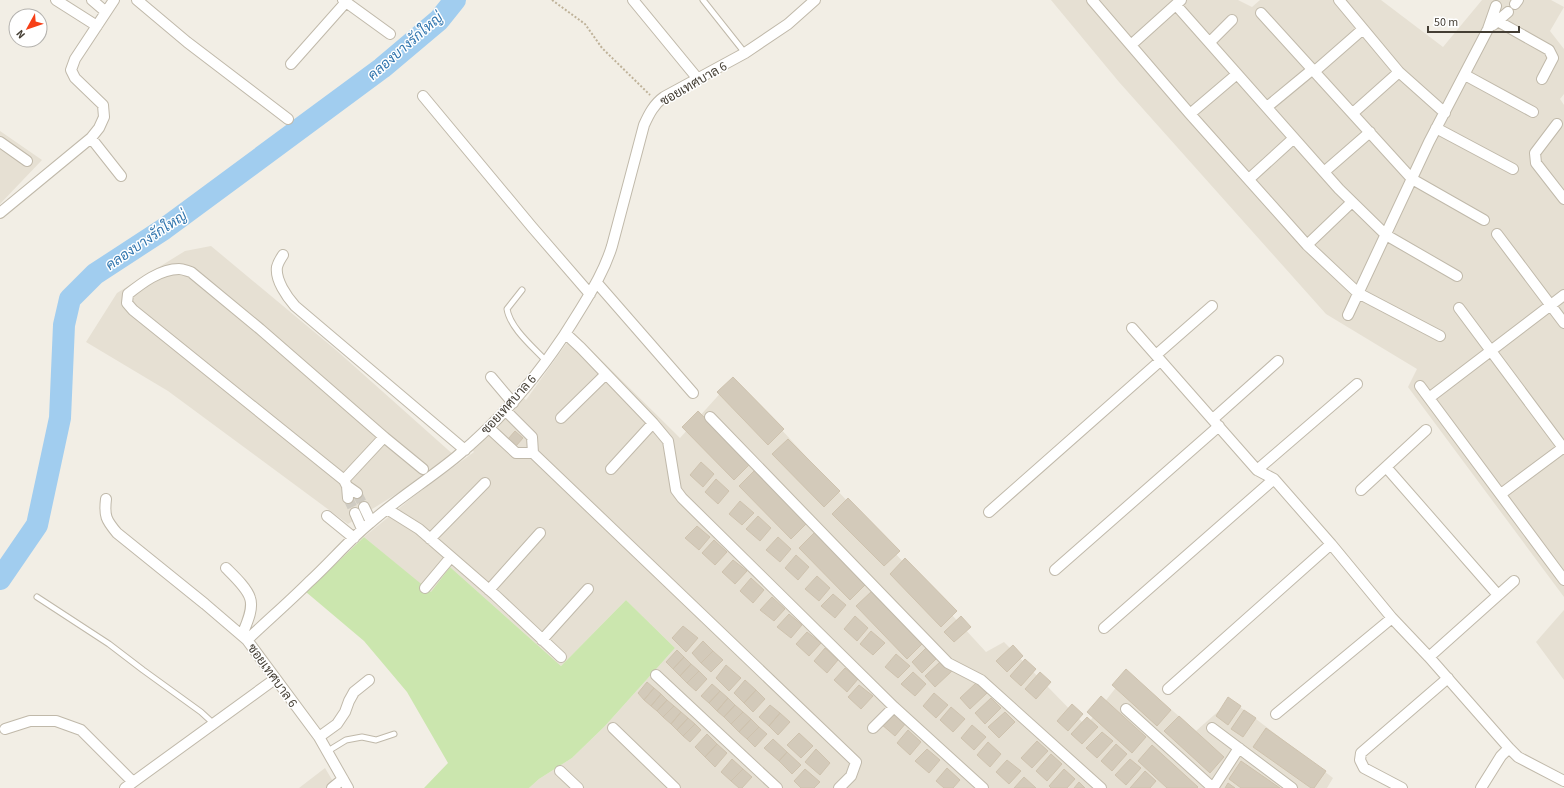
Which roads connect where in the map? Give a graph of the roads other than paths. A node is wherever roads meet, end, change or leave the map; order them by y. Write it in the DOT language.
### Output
graph roads {
  1 [pos="56,0"];
  2 [pos="92,0"];
  3 [pos="114,0"];
  4 [pos="137,0"];
  5 [pos="633,0"];
  6 [pos="703,0"];
  7 [pos="815,0"];
  8 [pos="1092,0"];
  9 [pos="1339,0"];
  10 [pos="345,1"];
  11 [pos="1178,2"];
  12 [pos="1496,6"];
  13 [pos="106,12"];
  14 [pos="1508,12"];
  15 [pos="1261,13"];
  16 [pos="1232,20"];
  17 [pos="1494,20"];
  18 [pos="96,26"];
  19 [pos="1363,29"];
  20 [pos="390,34"];
  21 [pos="1210,42"];
  22 [pos="1131,45"];
  23 [pos="745,53"];
  24 [pos="291,64"];
  25 [pos="1314,70"];
  26 [pos="1399,72"];
  27 [pos="1237,74"];
  28 [pos="1465,75"];
  29 [pos="1542,78"];
  30 [pos="698,79"];
  31 [pos="423,96"];
  32 [pos="1266,107"];
  33 [pos="1533,112"];
  34 [pos="1353,113"];
  35 [pos="1444,113"];
  36 [pos="1190,114"];
  37 [pos="288,118"];
  38 [pos="1558,124"];
  39 [pos="1436,128"];
  40 [pos="1370,132"];
  41 [pos="91,138"];
  42 [pos="1294,138"];
  43 [pos="0,142"];
  44 [pos="27,161"];
  45 [pos="1513,168"];
  46 [pos="1324,172"];
  47 [pos="121,176"];
  48 [pos="1412,178"];
  49 [pos="1249,179"];
  50 [pos="1564,199"];
  51 [pos="1352,202"];
  52 [pos="0,213"];
  53 [pos="1484,220"];
  54 [pos="1497,234"];
  55 [pos="1386,235"];
  56 [pos="1307,245"];
  57 [pos="283,255"];
  58 [pos="1457,276"];
  59 [pos="597,283"];
  60 [pos="522,290"];
  61 [pos="1358,293"];
  62 [pos="590,294"];
  63 [pos="1564,295"];
  64 [pos="1551,305"];
  65 [pos="1212,306"];
  66 [pos="1459,308"];
  67 [pos="1348,315"];
  68 [pos="1564,323"];
  69 [pos="1132,328"];
  70 [pos="566,334"];
  71 [pos="1440,336"];
  72 [pos="1491,351"];
  73 [pos="1158,358"];
  74 [pos="546,361"];
  75 [pos="1278,361"];
  76 [pos="606,374"];
  77 [pos="491,377"];
  78 [pos="1357,384"];
  79 [pos="1420,386"];
  80 [pos="693,393"];
  81 [pos="1429,398"];
  82 [pos="509,407"];
  83 [pos="710,417"];
  84 [pos="561,418"];
  85 [pos="653,423"];
  86 [pos="1216,423"];
  87 [pos="489,428"];
  88 [pos="1426,430"];
  89 [pos="384,437"];
  90 [pos="1564,448"];
  91 [pos="465,450"];
  92 [pos="533,453"];
  93 [pos="1386,467"];
  94 [pos="423,469"];
  95 [pos="611,469"];
  96 [pos="1257,470"];
  97 [pos="1274,479"];
  98 [pos="345,483"];
  99 [pos="485,483"];
  100 [pos="1361,490"];
  101 [pos="358,493"];
  102 [pos="1501,494"];
  103 [pos="348,498"];
  104 [pos="106,499"];
  105 [pos="364,507"];
  106 [pos="387,509"];
  107 [pos="989,512"];
  108 [pos="355,513"];
  109 [pos="327,516"];
  110 [pos="371,522"];
  111 [pos="362,529"];
  112 [pos="540,533"];
  113 [pos="354,538"];
  114 [pos="430,539"];
  115 [pos="1331,544"];
  116 [pos="451,557"];
  117 [pos="226,568"];
  118 [pos="1055,570"];
  119 [pos="1564,580"];
  120 [pos="1514,581"];
  121 [pos="425,588"];
  122 [pos="588,589"];
  123 [pos="489,590"];
  124 [pos="1498,595"];
  125 [pos="37,597"];
  126 [pos="1392,618"];
  127 [pos="1104,628"];
  128 [pos="244,637"];
  129 [pos="542,640"];
  130 [pos="561,657"];
  131 [pos="1429,657"];
  132 [pos="656,676"];
  133 [pos="1448,678"];
  134 [pos="275,679"];
  135 [pos="369,680"];
  136 [pos="1168,689"];
  137 [pos="894,707"];
  138 [pos="1126,709"];
  139 [pos="1276,714"];
  140 [pos="214,724"];
  141 [pos="613,728"];
  142 [pos="873,728"];
  143 [pos="1212,728"];
  144 [pos="5,729"];
  145 [pos="394,734"];
  146 [pos="319,737"];
  147 [pos="1239,748"];
  148 [pos="1510,748"];
  149 [pos="328,751"];
  150 [pos="560,771"];
  151 [pos="343,779"];
  152 [pos="1564,781"];
  153 [pos="129,785"];
  154 [pos="332,788"];
  155 [pos="348,788"];
  156 [pos="578,788"];
  157 [pos="675,788"];
  158 [pos="777,788"];
  159 [pos="839,788"];
  160 [pos="983,788"];
  161 [pos="1101,788"];
  162 [pos="1292,788"];
  163 [pos="1402,788"];
  164 [pos="1481,788"];
  1 -- 18 [label="street"];
  2 -- 13 [label="street"];
  3 -- 13 [label="street"];
  4 -- 37 [label="street"];
  5 -- 30 [label="street"];
  6 -- 23 [label="lane"];
  7 -- 23 [label="street, ซอยเทศบาล 6"];
  8 -- 22 [label="street"];
  9 -- 19 [label="street"];
  10 -- 20 [label="street"];
  10 -- 24 [label="street"];
  11 -- 21 [label="street"];
  11 -- 22 [label="street"];
  12 -- 17 [label="street"];
  13 -- 18 [label="street"];
  14 -- 17 [label="street"];
  15 -- 25 [label="street"];
  16 -- 21 [label="street"];
  17 -- 28 [label="street"];
  17 -- 29 [label="street"];
  18 -- 41 [label="street"];
  19 -- 25 [label="street"];
  19 -- 26 [label="street"];
  21 -- 27 [label="street"];
  22 -- 36 [label="street"];
  23 -- 30 [label="street, ซอยเทศบาล 6"];
  25 -- 32 [label="street"];
  25 -- 34 [label="street"];
  26 -- 34 [label="street"];
  26 -- 35 [label="street"];
  27 -- 32 [label="street"];
  27 -- 36 [label="street"];
  28 -- 33 [label="street"];
  28 -- 35 [label="street"];
  30 -- 59 [label="street, ซอยเทศบาล 6"];
  31 -- 62 [label="street"];
  32 -- 42 [label="street"];
  34 -- 40 [label="street"];
  35 -- 39 [label="street"];
  36 -- 49 [label="street"];
  38 -- 50 [label="street"];
  39 -- 45 [label="street"];
  39 -- 48 [label="street"];
  40 -- 46 [label="street"];
  40 -- 48 [label="street"];
  41 -- 47 [label="street"];
  41 -- 52 [label="street"];
  42 -- 46 [label="street"];
  42 -- 49 [label="street"];
  43 -- 44 [label="street"];
  46 -- 51 [label="street"];
  48 -- 53 [label="street"];
  48 -- 55 [label="street"];
  49 -- 56 [label="street"];
  51 -- 55 [label="street"];
  51 -- 56 [label="street"];
  54 -- 64 [label="street"];
  55 -- 58 [label="street"];
  55 -- 61 [label="street"];
  56 -- 61 [label="street"];
  57 -- 91 [label="street"];
  59 -- 62 [label="street, ซอยเทศบาล 6"];
  59 -- 80 [label="street"];
  60 -- 74 [label="lane"];
  61 -- 67 [label="street"];
  61 -- 71 [label="street"];
  62 -- 70 [label="street, ซอยเทศบาล 6"];
  63 -- 64 [label="street"];
  64 -- 68 [label="street"];
  64 -- 72 [label="street"];
  65 -- 73 [label="street"];
  66 -- 72 [label="street"];
  69 -- 73 [label="street"];
  70 -- 74 [label="street, ซอยเทศบาล 6"];
  70 -- 76 [label="street"];
  72 -- 81 [label="street"];
  72 -- 90 [label="street"];
  73 -- 86 [label="street"];
  73 -- 107 [label="street"];
  74 -- 82 [label="street, ซอยเทศบาล 6"];
  75 -- 86 [label="street"];
  76 -- 84 [label="street"];
  76 -- 85 [label="street"];
  77 -- 82 [label="street"];
  78 -- 96 [label="street"];
  79 -- 81 [label="street"];
  81 -- 102 [label="street"];
  82 -- 87 [label="street, ซอยเทศบาล 6"];
  82 -- 92 [label="street"];
  83 -- 161 [label="street"];
  85 -- 95 [label="street"];
  85 -- 137 [label="street"];
  86 -- 96 [label="street"];
  86 -- 118 [label="street"];
  87 -- 91 [label="street, ซอยเทศบาล 6"];
  87 -- 92 [label="street"];
  88 -- 93 [label="street"];
  89 -- 94 [label="street"];
  89 -- 98 [label="street"];
  89 -- 98 [label="street"];
  90 -- 102 [label="street"];
  91 -- 106 [label="street, ซอยเทศบาล 6"];
  92 -- 159 [label="street"];
  93 -- 100 [label="street"];
  93 -- 124 [label="street"];
  96 -- 97 [label="street"];
  97 -- 115 [label="street"];
  97 -- 127 [label="street"];
  98 -- 101 [label="street"];
  98 -- 103 [label="street"];
  99 -- 114 [label="street"];
  102 -- 119 [label="street"];
  104 -- 128 [label="street"];
  105 -- 110 [label="street"];
  106 -- 110 [label="street, ซอยเทศบาล 6"];
  106 -- 114 [label="street"];
  108 -- 111 [label="street"];
  109 -- 113 [label="street"];
  110 -- 111 [label="street, ซอยเทศบาล 6"];
  111 -- 113 [label="street, ซอยเทศบาล 6"];
  112 -- 123 [label="street"];
  113 -- 128 [label="street, ซอยเทศบาล 6"];
  114 -- 116 [label="street"];
  115 -- 126 [label="street"];
  115 -- 136 [label="street"];
  116 -- 121 [label="street"];
  116 -- 123 [label="street"];
  117 -- 128 [label="street"];
  120 -- 124 [label="street"];
  122 -- 129 [label="street"];
  123 -- 129 [label="street"];
  124 -- 131 [label="street"];
  125 -- 140 [label="lane"];
  126 -- 131 [label="street"];
  126 -- 139 [label="street"];
  128 -- 134 [label="street, ซอยเทศบาล 6"];
  129 -- 130 [label="street"];
  131 -- 133 [label="street"];
  132 -- 158 [label="street"];
  133 -- 148 [label="street"];
  133 -- 163 [label="street"];
  134 -- 140 [label="street"];
  134 -- 146 [label="street, ซอยเทศบาล 6"];
  135 -- 146 [label="street"];
  137 -- 142 [label="street"];
  137 -- 160 [label="street"];
  138 -- 147 [label="street"];
  140 -- 153 [label="street"];
  141 -- 157 [label="street"];
  143 -- 147 [label="street"];
  144 -- 153 [label="street"];
  145 -- 149 [label="lane"];
  146 -- 149 [label="street, ซอยเทศบาล 6"];
  147 -- 162 [label="street"];
  148 -- 152 [label="street"];
  148 -- 164 [label="street"];
  149 -- 151 [label="street, ซอยเทศบาล 6"];
  150 -- 156 [label="street"];
  151 -- 154 [label="street"];
  151 -- 155 [label="street, ซอยเทศบาล 6"];
}
